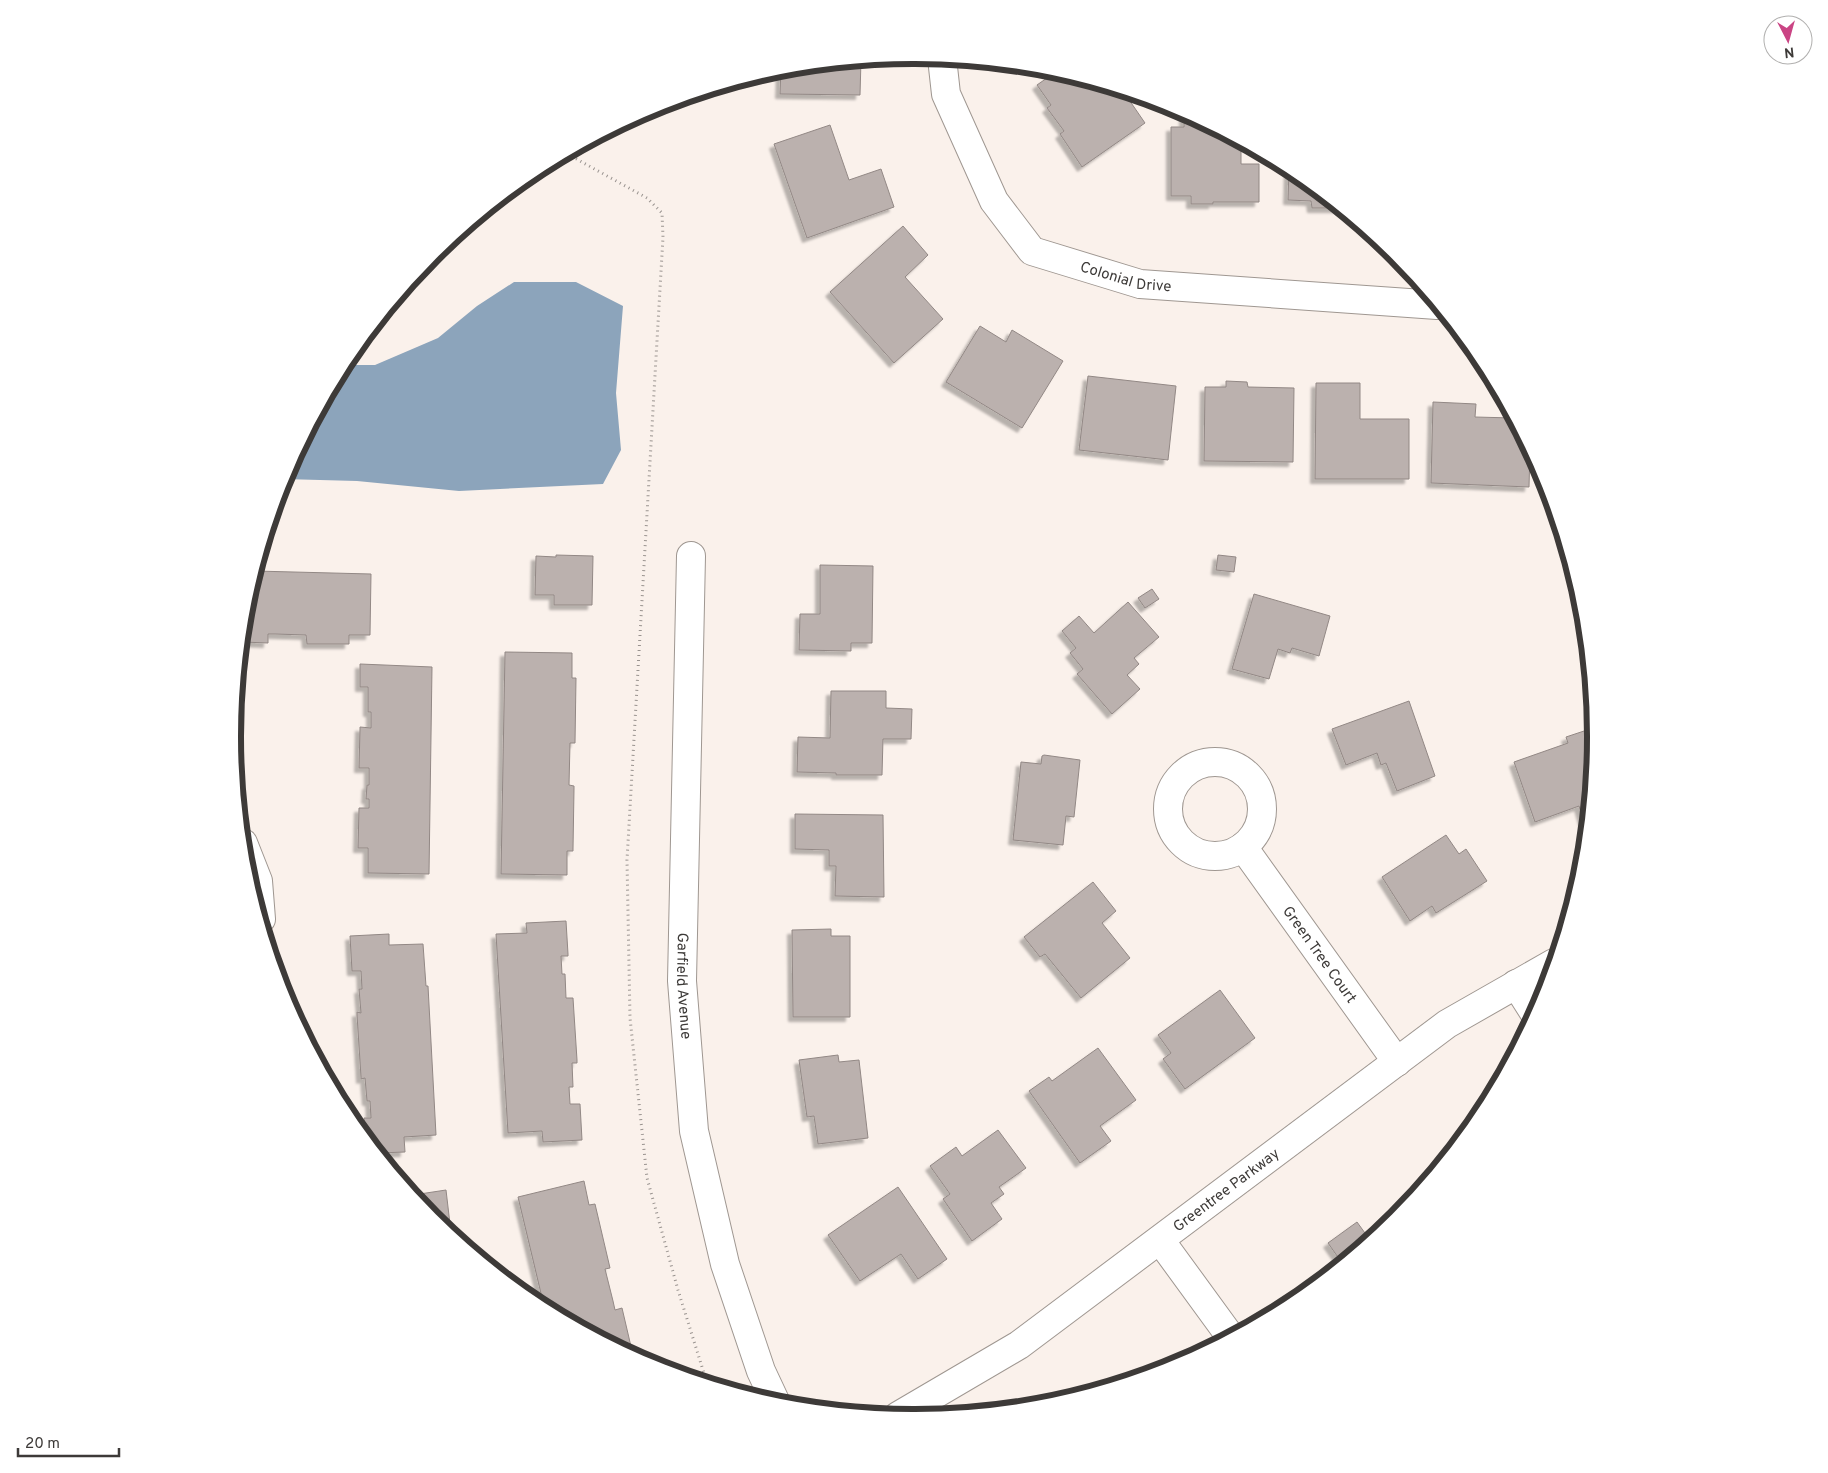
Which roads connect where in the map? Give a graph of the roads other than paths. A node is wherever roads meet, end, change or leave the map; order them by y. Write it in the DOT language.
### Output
graph roads {
  1 [pos="943,65"];
  2 [pos="1429,304"];
  3 [pos="692,556"];
  4 [pos="1243,847"];
  5 [pos="256,875"];
  6 [pos="259,887"];
  7 [pos="1546,968"];
  8 [pos="1516,984"];
  9 [pos="1530,1006"];
  10 [pos="1397,1062"];
  11 [pos="1160,1240"];
  12 [pos="1227,1332"];
  13 [pos="771,1393"];
  14 [pos="910,1409"];
  1 -- 2 [label="street, Colonial Drive"];
  3 -- 13 [label="street, Garfield Avenue"];
  4 -- 10 [label="street, Green Tree Court"];
  5 -- 6 [label="street"];
  7 -- 8 [label="street, Greentree Parkway"];
  8 -- 9 [label="street"];
  8 -- 10 [label="street, Greentree Parkway"];
  10 -- 11 [label="street, Greentree Parkway"];
  11 -- 12 [label="street"];
  11 -- 14 [label="street, Greentree Parkway"];
}
